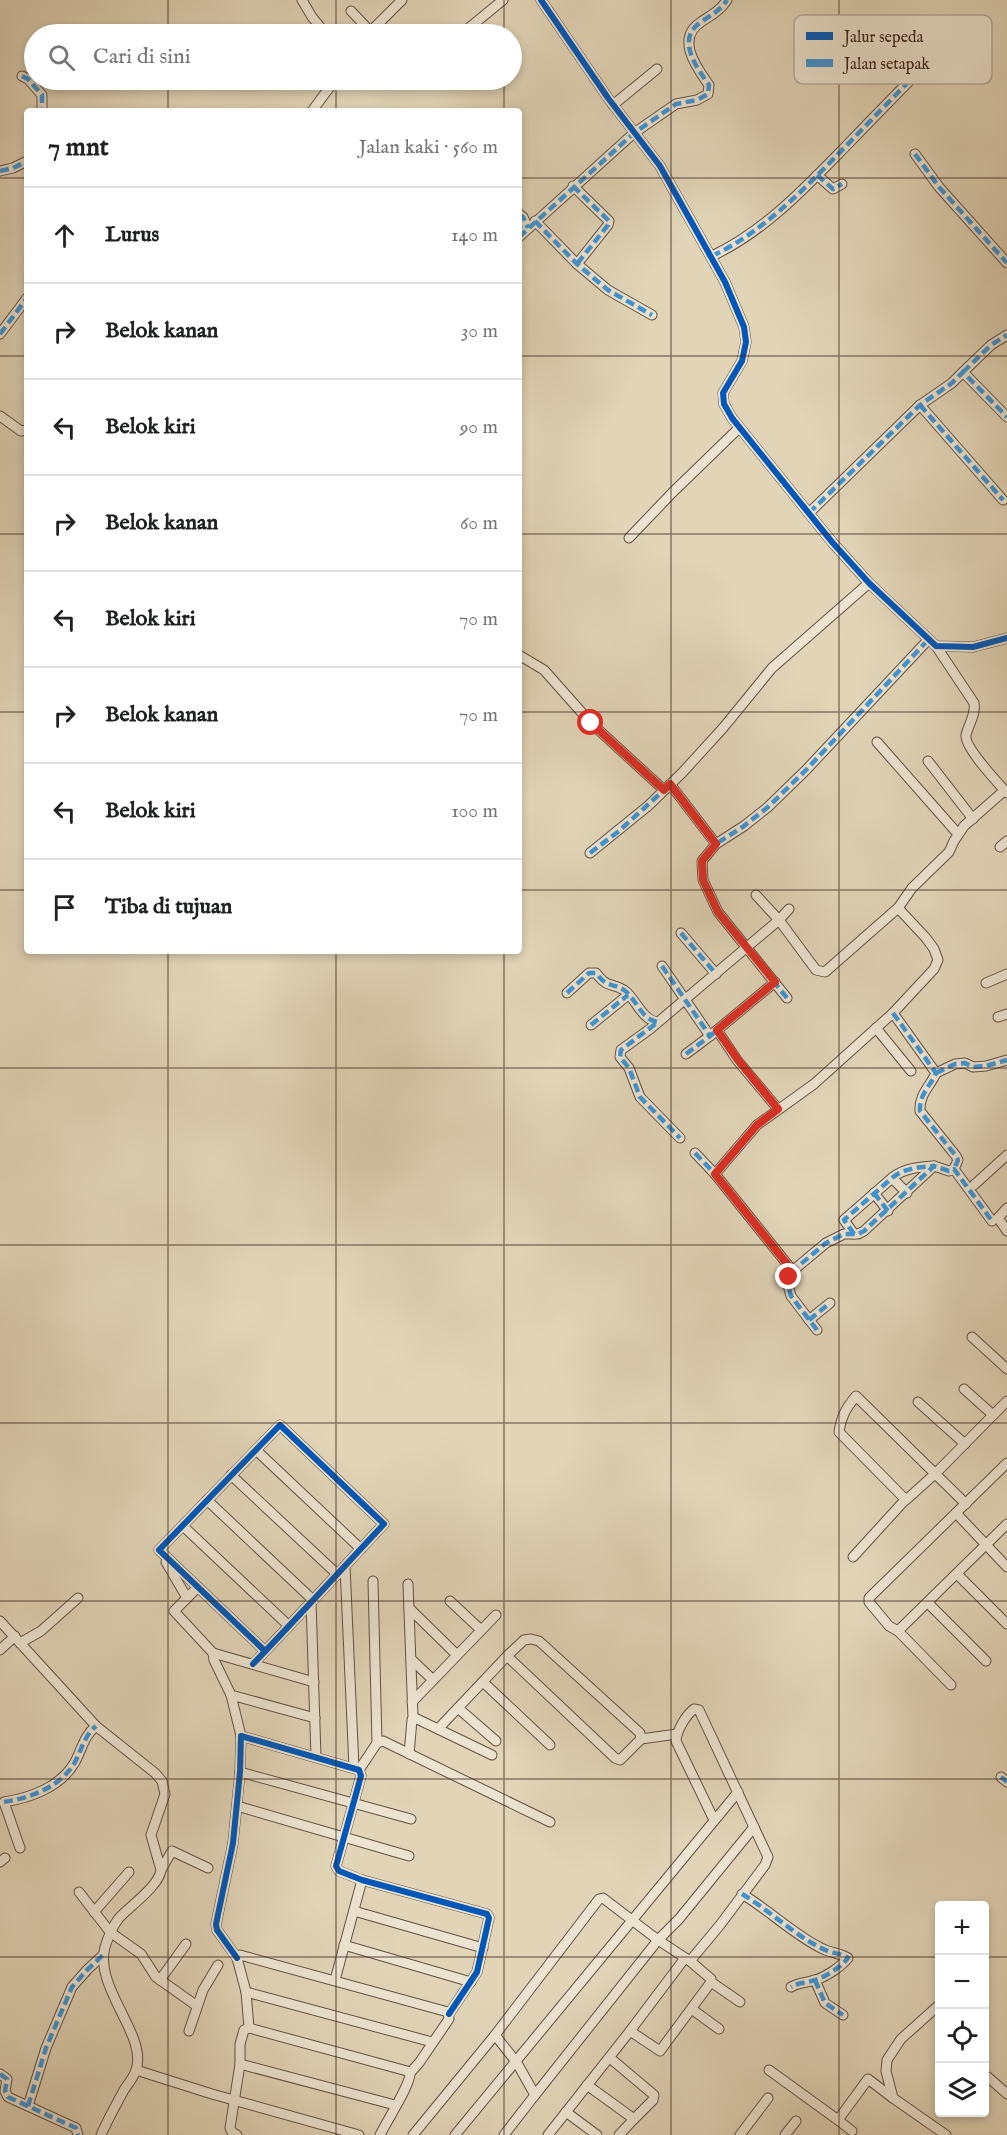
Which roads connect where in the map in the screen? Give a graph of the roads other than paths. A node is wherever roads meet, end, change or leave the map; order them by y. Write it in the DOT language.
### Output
graph roads {
  1 [pos="302,0"];
  2 [pos="402,0"];
  3 [pos="503,0"];
  4 [pos="541,0"];
  5 [pos="726,0"];
  6 [pos="351,11"];
  7 [pos="318,24"];
  8 [pos="362,24"];
  9 [pos="379,24"];
  10 [pos="474,24"];
  11 [pos="657,69"];
  12 [pos="907,84"];
  13 [pos="38,90"];
  14 [pos="328,90"];
  15 [pos="613,105"];
  16 [pos="42,108"];
  17 [pos="314,108"];
  18 [pos="634,133"];
  19 [pos="915,154"];
  20 [pos="24,162"];
  21 [pos="0,171"];
  22 [pos="817,176"];
  23 [pos="842,184"];
  24 [pos="573,186"];
  25 [pos="522,216"];
  26 [pos="532,225"];
  27 [pos="522,234"];
  28 [pos="712,256"];
  29 [pos="1007,263"];
  30 [pos="577,264"];
  31 [pos="24,302"];
  32 [pos="652,315"];
  33 [pos="0,334"];
  34 [pos="1007,335"];
  35 [pos="963,372"];
  36 [pos="920,405"];
  37 [pos="0,416"];
  38 [pos="1007,417"];
  39 [pos="739,428"];
  40 [pos="24,430"];
  41 [pos="1003,500"];
  42 [pos="808,513"];
  43 [pos="629,538"];
  44 [pos="869,583"];
  45 [pos="1007,638"];
  46 [pos="932,643"];
  47 [pos="522,657"];
  48 [pos="877,742"];
  49 [pos="928,761"];
  50 [pos="667,787"];
  51 [pos="1006,791"];
  52 [pos="974,819"];
  53 [pos="958,834"];
  54 [pos="716,844"];
  55 [pos="590,853"];
  56 [pos="756,895"];
  57 [pos="898,908"];
  58 [pos="789,909"];
  59 [pos="779,920"];
  60 [pos="681,933"];
  61 [pos="748,947"];
  62 [pos="662,966"];
  63 [pos="716,974"];
  64 [pos="1007,974"];
  65 [pos="775,982"];
  66 [pos="986,982"];
  67 [pos="567,993"];
  68 [pos="628,995"];
  69 [pos="787,998"];
  70 [pos="685,999"];
  71 [pos="893,1013"];
  72 [pos="658,1022"];
  73 [pos="591,1025"];
  74 [pos="876,1028"];
  75 [pos="714,1033"];
  76 [pos="686,1054"];
  77 [pos="1007,1060"];
  78 [pos="911,1071"];
  79 [pos="936,1073"];
  80 [pos="778,1109"];
  81 [pos="680,1138"];
  82 [pos="695,1153"];
  83 [pos="1007,1155"];
  84 [pos="934,1166"];
  85 [pos="954,1169"];
  86 [pos="715,1174"];
  87 [pos="892,1178"];
  88 [pos="974,1185"];
  89 [pos="874,1193"];
  90 [pos="907,1193"];
  91 [pos="1007,1208"];
  92 [pos="888,1211"];
  93 [pos="992,1221"];
  94 [pos="1007,1231"];
  95 [pos="854,1234"];
  96 [pos="792,1270"];
  97 [pos="830,1303"];
  98 [pos="809,1320"];
  99 [pos="817,1330"];
  100 [pos="972,1337"];
  101 [pos="1007,1369"];
  102 [pos="964,1389"];
  103 [pos="1007,1401"];
  104 [pos="918,1402"];
  105 [pos="993,1415"];
  106 [pos="965,1444"];
  107 [pos="256,1450"];
  108 [pos="1007,1463"];
  109 [pos="936,1473"];
  110 [pos="231,1475"];
  111 [pos="207,1500"];
  112 [pos="905,1500"];
  113 [pos="966,1504"];
  114 [pos="956,1513"];
  115 [pos="1007,1524"];
  116 [pos="183,1526"];
  117 [pos="985,1546"];
  118 [pos="361,1549"];
  119 [pos="159,1550"];
  120 [pos="853,1557"];
  121 [pos="345,1566"];
  122 [pos="1007,1567"];
  123 [pos="337,1574"];
  124 [pos="957,1574"];
  125 [pos="373,1581"];
  126 [pos="408,1584"];
  127 [pos="198,1587"];
  128 [pos="78,1598"];
  129 [pos="187,1598"];
  130 [pos="312,1601"];
  131 [pos="450,1601"];
  132 [pos="928,1603"];
  133 [pos="409,1608"];
  134 [pos="496,1615"];
  135 [pos="0,1620"];
  136 [pos="1007,1624"];
  137 [pos="289,1626"];
  138 [pos="481,1630"];
  139 [pos="898,1631"];
  140 [pos="17,1640"];
  141 [pos="0,1650"];
  142 [pos="265,1651"];
  143 [pos="213,1653"];
  144 [pos="457,1655"];
  145 [pos="507,1656"];
  146 [pos="411,1659"];
  147 [pos="986,1660"];
  148 [pos="253,1664"];
  149 [pos="433,1680"];
  150 [pos="314,1682"];
  151 [pos="483,1682"];
  152 [pos="951,1685"];
  153 [pos="231,1695"];
  154 [pos="412,1702"];
  155 [pos="458,1708"];
  156 [pos="315,1718"];
  157 [pos="413,1719"];
  158 [pos="96,1726"];
  159 [pos="438,1729"];
  160 [pos="677,1734"];
  161 [pos="241,1736"];
  162 [pos="641,1739"];
  163 [pos="496,1741"];
  164 [pos="550,1745"];
  165 [pos="374,1747"];
  166 [pos="409,1754"];
  167 [pos="492,1755"];
  168 [pos="316,1757"];
  169 [pos="359,1767"];
  170 [pos="240,1772"];
  171 [pos="738,1792"];
  172 [pos="1,1800"];
  173 [pos="354,1803"];
  174 [pos="237,1806"];
  175 [pos="411,1819"];
  176 [pos="714,1820"];
  177 [pos="550,1822"];
  178 [pos="754,1827"];
  179 [pos="344,1837"];
  180 [pos="20,1848"];
  181 [pos="409,1856"];
  182 [pos="208,1868"];
  183 [pos="161,1870"];
  184 [pos="129,1872"];
  185 [pos="362,1880"];
  186 [pos="79,1892"];
  187 [pos="742,1894"];
  188 [pos="354,1911"];
  189 [pos="94,1912"];
  190 [pos="631,1920"];
  191 [pos="111,1932"];
  192 [pos="658,1940"];
  193 [pos="186,1944"];
  194 [pos="344,1945"];
  195 [pos="483,1948"];
  196 [pos="104,1955"];
  197 [pos="237,1958"];
  198 [pos="687,1959"];
  199 [pos="218,1965"];
  200 [pos="160,1980"];
  201 [pos="335,1980"];
  202 [pos="815,1980"];
  203 [pos="471,1982"];
  204 [pos="711,1982"];
  205 [pos="792,1987"];
  206 [pos="246,1992"];
  207 [pos="740,2002"];
  208 [pos="197,2006"];
  209 [pos="935,2008"];
  210 [pos="693,2010"];
  211 [pos="449,2014"];
  212 [pos="843,2015"];
  213 [pos="249,2028"];
  214 [pos="719,2029"];
  215 [pos="189,2031"];
  216 [pos="630,2031"];
  217 [pos="495,2036"];
  218 [pos="432,2042"];
  219 [pos="610,2058"];
  220 [pos="517,2063"];
  221 [pos="240,2064"];
  222 [pos="136,2070"];
  223 [pos="769,2070"];
  224 [pos="410,2073"];
  225 [pos="0,2074"];
  226 [pos="989,2078"];
  227 [pos="587,2085"];
  228 [pos="1007,2094"];
  229 [pos="535,2096"];
  230 [pos="768,2098"];
  231 [pos="893,2098"];
  232 [pos="235,2101"];
  233 [pos="28,2106"];
  234 [pos="395,2106"];
  235 [pos="566,2112"];
  236 [pos="634,2120"];
  237 [pos="838,2120"];
  238 [pos="796,2121"];
  239 [pos="852,2131"];
  240 [pos="78,2135"];
  241 [pos="101,2135"];
  242 [pos="237,2135"];
  243 [pos="359,2135"];
  244 [pos="380,2135"];
  245 [pos="413,2135"];
  246 [pos="456,2135"];
  247 [pos="504,2135"];
  248 [pos="548,2135"];
  249 [pos="597,2135"];
  250 [pos="620,2135"];
  251 [pos="740,2135"];
  252 [pos="785,2135"];
  253 [pos="946,2135"];
  1 -- 7 [label="street"];
  2 -- 9 [label="street"];
  3 -- 10 [label="street"];
  4 -- 15 [label="street"];
  5 -- 18 [label="street"];
  6 -- 8 [label="street"];
  11 -- 15 [label="street"];
  12 -- 22 [label="street"];
  13 -- 16 [label="street"];
  14 -- 17 [label="street"];
  15 -- 18 [label="street"];
  18 -- 24 [label="street"];
  18 -- 28 [label="street"];
  19 -- 29 [label="street"];
  20 -- 21 [label="street"];
  22 -- 23 [label="street"];
  22 -- 28 [label="street"];
  24 -- 26 [label="street"];
  24 -- 30 [label="street"];
  25 -- 26 [label="street"];
  26 -- 27 [label="street"];
  26 -- 30 [label="street"];
  28 -- 39 [label="street"];
  30 -- 32 [label="street"];
  31 -- 33 [label="street"];
  34 -- 35 [label="street"];
  35 -- 36 [label="street"];
  35 -- 38 [label="street"];
  36 -- 41 [label="street"];
  36 -- 42 [label="street"];
  37 -- 40 [label="street"];
  39 -- 42 [label="street"];
  39 -- 43 [label="street"];
  42 -- 44 [label="street"];
  44 -- 46 [label="street"];
  44 -- 50 [label="street"];
  45 -- 46 [label="street"];
  46 -- 51 [label="street"];
  46 -- 54 [label="street"];
  47 -- 50 [label="street"];
  48 -- 53 [label="street"];
  49 -- 52 [label="street"];
  50 -- 54 [label="street"];
  50 -- 55 [label="street"];
  51 -- 52 [label="street"];
  52 -- 53 [label="street"];
  53 -- 57 [label="street"];
  54 -- 61 [label="street"];
  56 -- 59 [label="street"];
  57 -- 59 [label="street"];
  57 -- 71 [label="street"];
  58 -- 59 [label="street"];
  59 -- 61 [label="street"];
  60 -- 63 [label="street"];
  61 -- 63 [label="street"];
  61 -- 65 [label="street"];
  62 -- 70 [label="street"];
  63 -- 70 [label="street"];
  64 -- 66 [label="street"];
  65 -- 69 [label="street"];
  65 -- 75 [label="street"];
  67 -- 68 [label="street"];
  68 -- 72 [label="street"];
  68 -- 73 [label="street"];
  70 -- 72 [label="street"];
  70 -- 75 [label="street"];
  71 -- 74 [label="street"];
  71 -- 79 [label="street"];
  72 -- 81 [label="street"];
  74 -- 78 [label="street"];
  74 -- 80 [label="street"];
  75 -- 76 [label="street"];
  75 -- 80 [label="street"];
  77 -- 79 [label="street"];
  79 -- 85 [label="street"];
  80 -- 86 [label="street"];
  82 -- 86 [label="street"];
  83 -- 88 [label="street"];
  84 -- 85 [label="street"];
  84 -- 87 [label="street"];
  84 -- 90 [label="street"];
  85 -- 93 [label="street"];
  86 -- 96 [label="street"];
  87 -- 89 [label="street"];
  87 -- 90 [label="street"];
  89 -- 92 [label="street"];
  89 -- 95 [label="street"];
  90 -- 92 [label="street"];
  91 -- 94 [label="street"];
  92 -- 95 [label="street"];
  95 -- 96 [label="street"];
  96 -- 98 [label="street"];
  97 -- 98 [label="street"];
  98 -- 99 [label="street"];
  100 -- 101 [label="street"];
  102 -- 105 [label="street"];
  103 -- 105 [label="street"];
  104 -- 106 [label="street"];
  105 -- 106 [label="street"];
  106 -- 109 [label="street"];
  107 -- 110 [label="street"];
  107 -- 118 [label="street"];
  107 -- 118 [label="street"];
  108 -- 113 [label="street"];
  109 -- 112 [label="street"];
  109 -- 112 [label="street"];
  109 -- 113 [label="street"];
  110 -- 111 [label="street"];
  110 -- 123 [label="street"];
  111 -- 116 [label="street"];
  111 -- 130 [label="street"];
  112 -- 120 [label="street"];
  113 -- 114 [label="street"];
  114 -- 117 [label="street"];
  114 -- 139 [label="street"];
  115 -- 117 [label="street"];
  116 -- 119 [label="street"];
  116 -- 137 [label="street"];
  117 -- 122 [label="street"];
  117 -- 124 [label="street"];
  118 -- 121 [label="street"];
  119 -- 127 [label="street"];
  119 -- 129 [label="street"];
  121 -- 123 [label="street"];
  121 -- 169 [label="street"];
  123 -- 130 [label="street"];
  124 -- 132 [label="street"];
  124 -- 136 [label="street"];
  125 -- 165 [label="street"];
  126 -- 133 [label="street"];
  127 -- 129 [label="street"];
  127 -- 142 [label="street"];
  128 -- 140 [label="street"];
  129 -- 143 [label="street"];
  130 -- 137 [label="street"];
  130 -- 150 [label="street"];
  131 -- 138 [label="street"];
  132 -- 139 [label="street"];
  132 -- 147 [label="street"];
  133 -- 144 [label="street"];
  133 -- 146 [label="street"];
  134 -- 138 [label="street"];
  135 -- 140 [label="street"];
  137 -- 142 [label="street"];
  138 -- 144 [label="street"];
  139 -- 152 [label="street"];
  140 -- 141 [label="street"];
  140 -- 158 [label="street"];
  142 -- 148 [label="street"];
  143 -- 148 [label="street"];
  143 -- 153 [label="street"];
  144 -- 149 [label="street"];
  145 -- 151 [label="street"];
  145 -- 162 [label="street"];
  145 -- 162 [label="street"];
  146 -- 149 [label="street"];
  146 -- 154 [label="street"];
  148 -- 150 [label="street"];
  149 -- 154 [label="street"];
  150 -- 156 [label="street"];
  151 -- 155 [label="street"];
  151 -- 164 [label="street"];
  153 -- 156 [label="street"];
  153 -- 161 [label="street"];
  154 -- 157 [label="street"];
  155 -- 159 [label="street"];
  155 -- 163 [label="street"];
  156 -- 168 [label="street"];
  157 -- 159 [label="street"];
  157 -- 166 [label="street"];
  158 -- 172 [label="street"];
  158 -- 183 [label="street"];
  159 -- 167 [label="street"];
  160 -- 162 [label="street"];
  160 -- 171 [label="street"];
  160 -- 176 [label="street"];
  161 -- 168 [label="street"];
  161 -- 170 [label="street"];
  165 -- 166 [label="street"];
  165 -- 169 [label="street"];
  166 -- 177 [label="street"];
  168 -- 169 [label="street"];
  169 -- 173 [label="street"];
  170 -- 173 [label="street"];
  170 -- 174 [label="street"];
  171 -- 176 [label="street"];
  171 -- 178 [label="street"];
  172 -- 180 [label="street"];
  173 -- 175 [label="street"];
  173 -- 179 [label="street"];
  174 -- 179 [label="street"];
  174 -- 197 [label="street"];
  176 -- 190 [label="street"];
  178 -- 187 [label="street"];
  178 -- 192 [label="street"];
  179 -- 181 [label="street"];
  179 -- 185 [label="street"];
  182 -- 183 [label="street"];
  183 -- 191 [label="street"];
  184 -- 189 [label="street"];
  185 -- 188 [label="street"];
  185 -- 195 [label="street"];
  186 -- 189 [label="street"];
  187 -- 198 [label="street"];
  187 -- 202 [label="street"];
  188 -- 194 [label="street"];
  188 -- 195 [label="street"];
  189 -- 191 [label="street"];
  190 -- 192 [label="street"];
  190 -- 217 [label="street"];
  190 -- 220 [label="street"];
  191 -- 196 [label="street"];
  191 -- 200 [label="street"];
  192 -- 198 [label="street"];
  192 -- 229 [label="street"];
  193 -- 200 [label="street"];
  194 -- 201 [label="street"];
  194 -- 203 [label="street"];
  195 -- 203 [label="street"];
  196 -- 222 [label="street"];
  196 -- 233 [label="street"];
  197 -- 201 [label="street"];
  197 -- 206 [label="street"];
  198 -- 204 [label="street"];
  198 -- 216 [label="street"];
  199 -- 208 [label="street"];
  200 -- 208 [label="street"];
  201 -- 211 [label="street"];
  202 -- 205 [label="street"];
  202 -- 212 [label="street"];
  203 -- 211 [label="street"];
  204 -- 207 [label="street"];
  204 -- 210 [label="street"];
  206 -- 213 [label="street"];
  206 -- 218 [label="street"];
  208 -- 215 [label="street"];
  209 -- 231 [label="street"];
  210 -- 214 [label="street"];
  210 -- 216 [label="street"];
  211 -- 218 [label="street"];
  213 -- 221 [label="street"];
  213 -- 224 [label="street"];
  216 -- 219 [label="street"];
  217 -- 220 [label="street"];
  217 -- 245 [label="street"];
  218 -- 224 [label="street"];
  219 -- 227 [label="street"];
  219 -- 236 [label="street"];
  220 -- 229 [label="street"];
  220 -- 246 [label="street"];
  221 -- 232 [label="street"];
  221 -- 234 [label="street"];
  222 -- 232 [label="street"];
  222 -- 241 [label="street"];
  223 -- 237 [label="street"];
  224 -- 234 [label="street"];
  225 -- 233 [label="street"];
  226 -- 228 [label="street"];
  227 -- 235 [label="street"];
  227 -- 236 [label="street"];
  229 -- 247 [label="street"];
  230 -- 251 [label="street"];
  231 -- 237 [label="street"];
  231 -- 253 [label="street"];
  232 -- 242 [label="street"];
  232 -- 243 [label="street"];
  233 -- 240 [label="street"];
  234 -- 244 [label="street"];
  235 -- 248 [label="street"];
  235 -- 249 [label="street"];
  236 -- 250 [label="street"];
  237 -- 239 [label="street"];
  238 -- 252 [label="street"];
}
